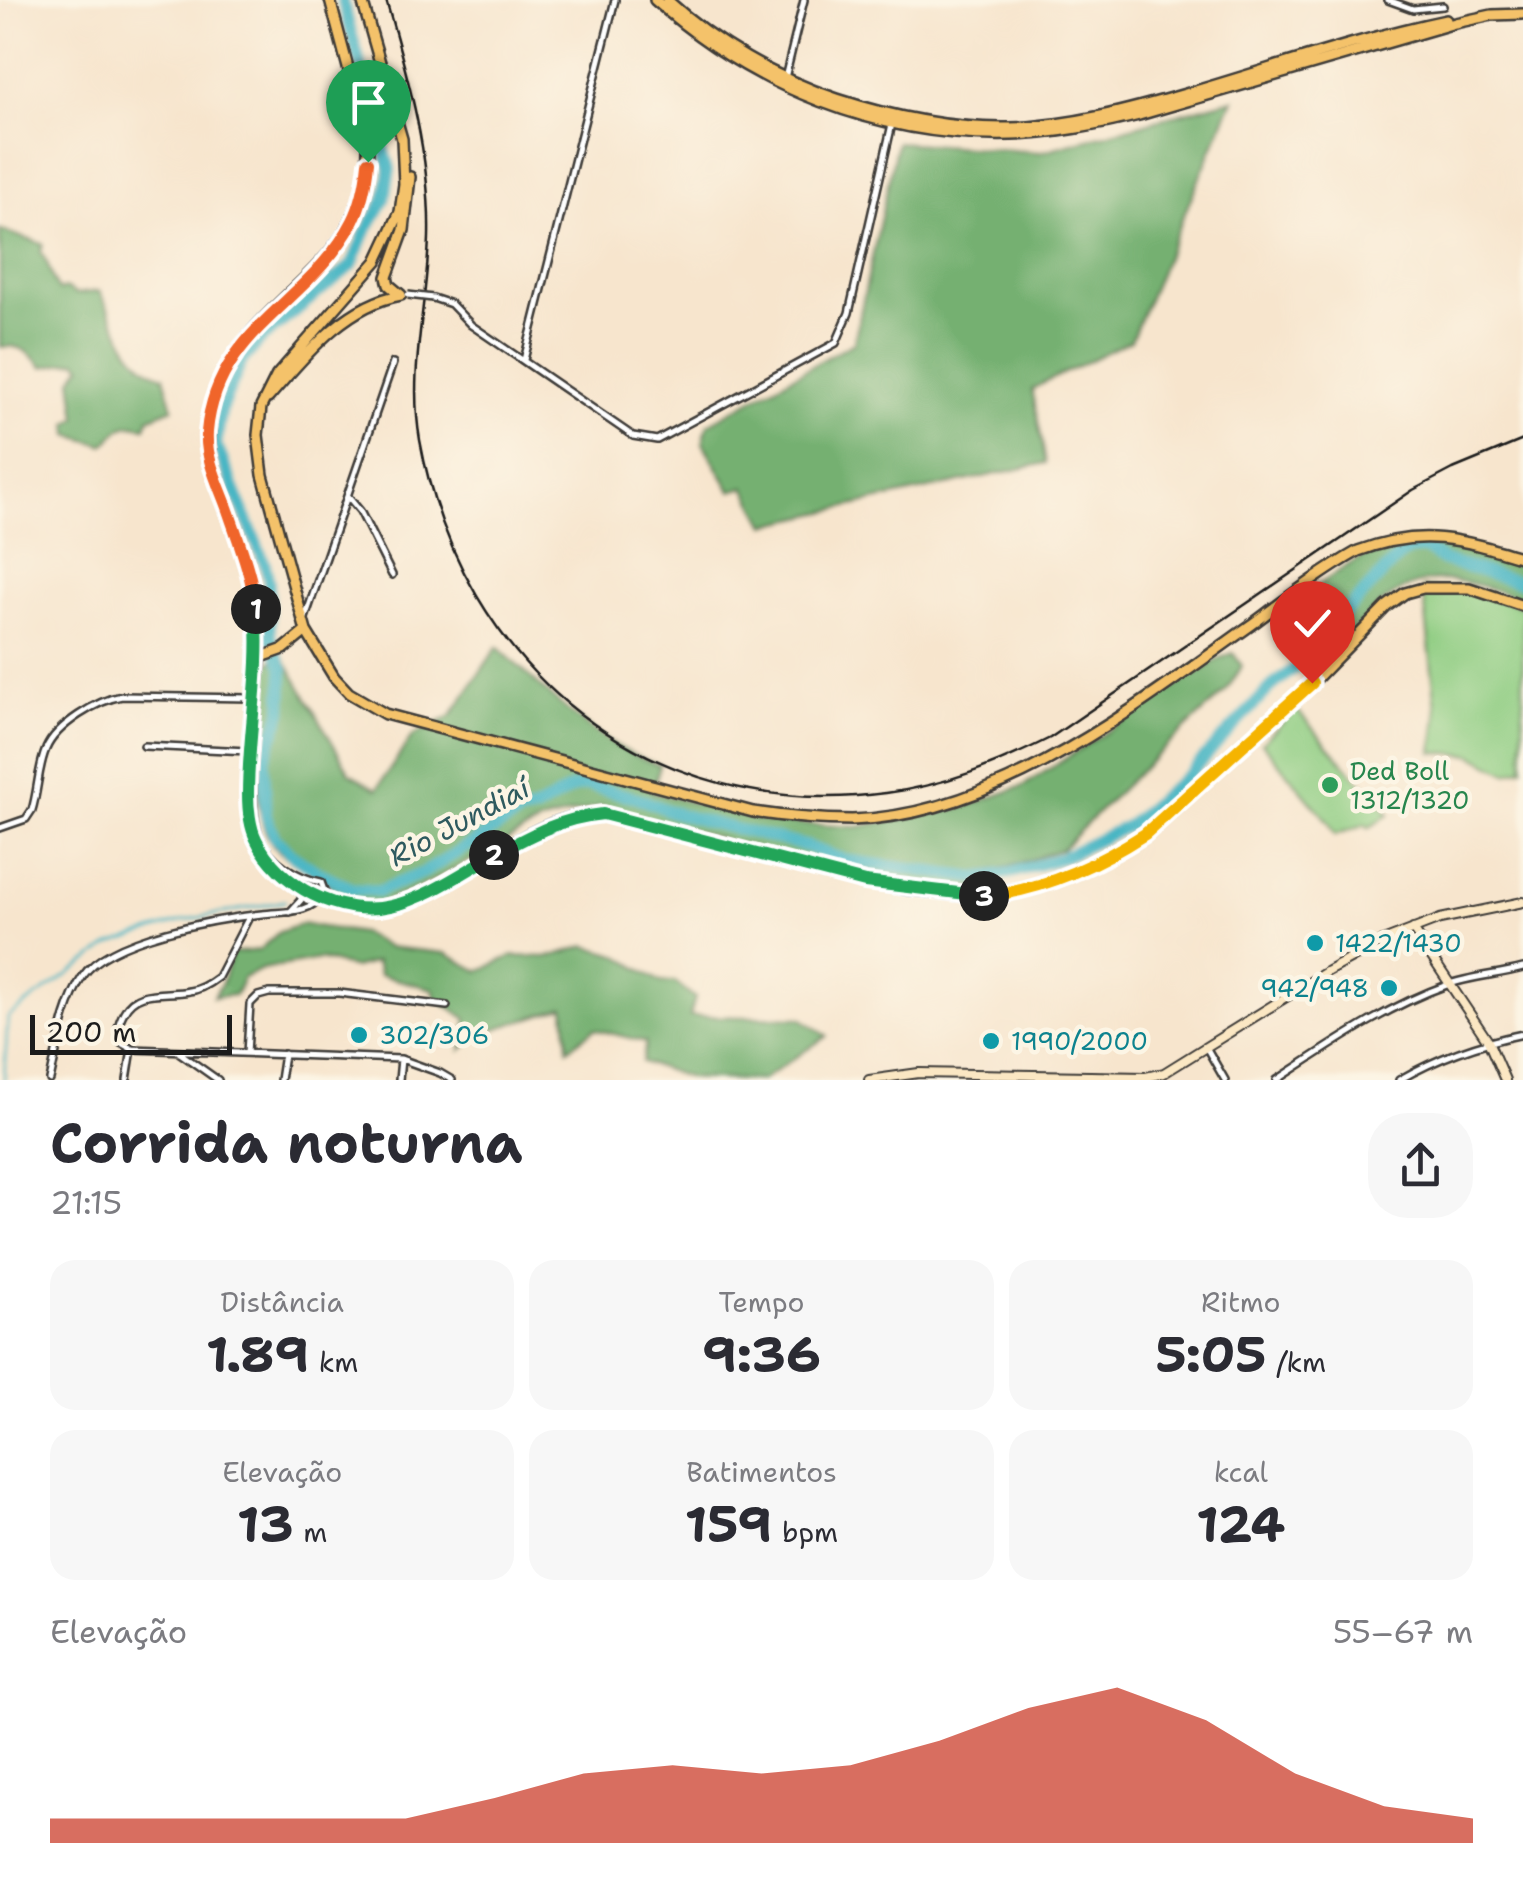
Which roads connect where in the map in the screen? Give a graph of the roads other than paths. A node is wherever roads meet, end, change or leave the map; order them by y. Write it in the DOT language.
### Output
graph roads {
  1 [pos="330,0"];
  2 [pos="362,0"];
  3 [pos="616,0"];
  4 [pos="655,0"];
  5 [pos="667,0"];
  6 [pos="804,0"];
  7 [pos="1388,0"];
  8 [pos="1444,6"];
  9 [pos="1523,12"];
  10 [pos="785,78"];
  11 [pos="892,124"];
  12 [pos="404,154"];
  13 [pos="404,295"];
  14 [pos="524,360"];
  15 [pos="393,363"];
  16 [pos="261,407"];
  17 [pos="348,498"];
  18 [pos="1523,558"];
  19 [pos="392,575"];
  20 [pos="1523,606"];
  21 [pos="305,628"];
  22 [pos="262,659"];
  23 [pos="257,697"];
  24 [pos="144,746"];
  25 [pos="254,751"];
  26 [pos="0,828"];
  27 [pos="302,894"];
  28 [pos="317,902"];
  29 [pos="1523,902"];
  30 [pos="287,914"];
  31 [pos="249,917"];
  32 [pos="1413,928"];
  33 [pos="1523,968"];
  34 [pos="1450,983"];
  35 [pos="447,1006"];
  36 [pos="1523,1034"];
  37 [pos="1488,1041"];
  38 [pos="1206,1047"];
  39 [pos="132,1050"];
  40 [pos="175,1050"];
  41 [pos="247,1053"];
  42 [pos="284,1054"];
  43 [pos="400,1059"];
  44 [pos="920,1076"];
  45 [pos="1502,1078"];
  46 [pos="50,1080"];
  47 [pos="127,1080"];
  48 [pos="218,1080"];
  49 [pos="280,1080"];
  50 [pos="399,1080"];
  51 [pos="452,1080"];
  52 [pos="869,1080"];
  53 [pos="1225,1080"];
  54 [pos="1277,1080"];
  55 [pos="1399,1080"];
  1 -- 22 [label="main road"];
  2 -- 12 [label="main road"];
  3 -- 14 [label="street"];
  4 -- 11 [label="main road"];
  5 -- 10 [label="main road"];
  6 -- 10 [label="street"];
  7 -- 8 [label="street"];
  9 -- 10 [label="main road"];
  9 -- 11 [label="main road"];
  11 -- 14 [label="street"];
  12 -- 13 [label="main road"];
  12 -- 16 [label="main road"];
  13 -- 14 [label="street, bridge"];
  13 -- 16 [label="main road"];
  15 -- 17 [label="street"];
  16 -- 21 [label="main road"];
  17 -- 19 [label="street"];
  17 -- 21 [label="street"];
  18 -- 21 [label="main road"];
  20 -- 28 [label="main road"];
  21 -- 22 [label="main road"];
  22 -- 23 [label="main road"];
  23 -- 25 [label="main road"];
  23 -- 26 [label="street"];
  24 -- 25 [label="street"];
  25 -- 27 [label="main road"];
  25 -- 28 [label="street"];
  27 -- 28 [label="main road"];
  27 -- 30 [label="street"];
  28 -- 30 [label="street"];
  29 -- 32 [label="main road"];
  30 -- 31 [label="street"];
  31 -- 39 [label="street"];
  31 -- 46 [label="street"];
  32 -- 34 [label="main road"];
  32 -- 38 [label="main road"];
  33 -- 34 [label="street"];
  34 -- 37 [label="main road"];
  34 -- 54 [label="street"];
  35 -- 41 [label="street"];
  36 -- 37 [label="street"];
  37 -- 45 [label="main road"];
  37 -- 55 [label="street"];
  38 -- 44 [label="main road"];
  38 -- 53 [label="street"];
  39 -- 40 [label="street"];
  39 -- 47 [label="street"];
  40 -- 41 [label="street"];
  40 -- 48 [label="street"];
  41 -- 42 [label="street"];
  42 -- 43 [label="street"];
  42 -- 49 [label="street"];
  43 -- 50 [label="street"];
  43 -- 51 [label="street"];
  44 -- 52 [label="main road"];
}
